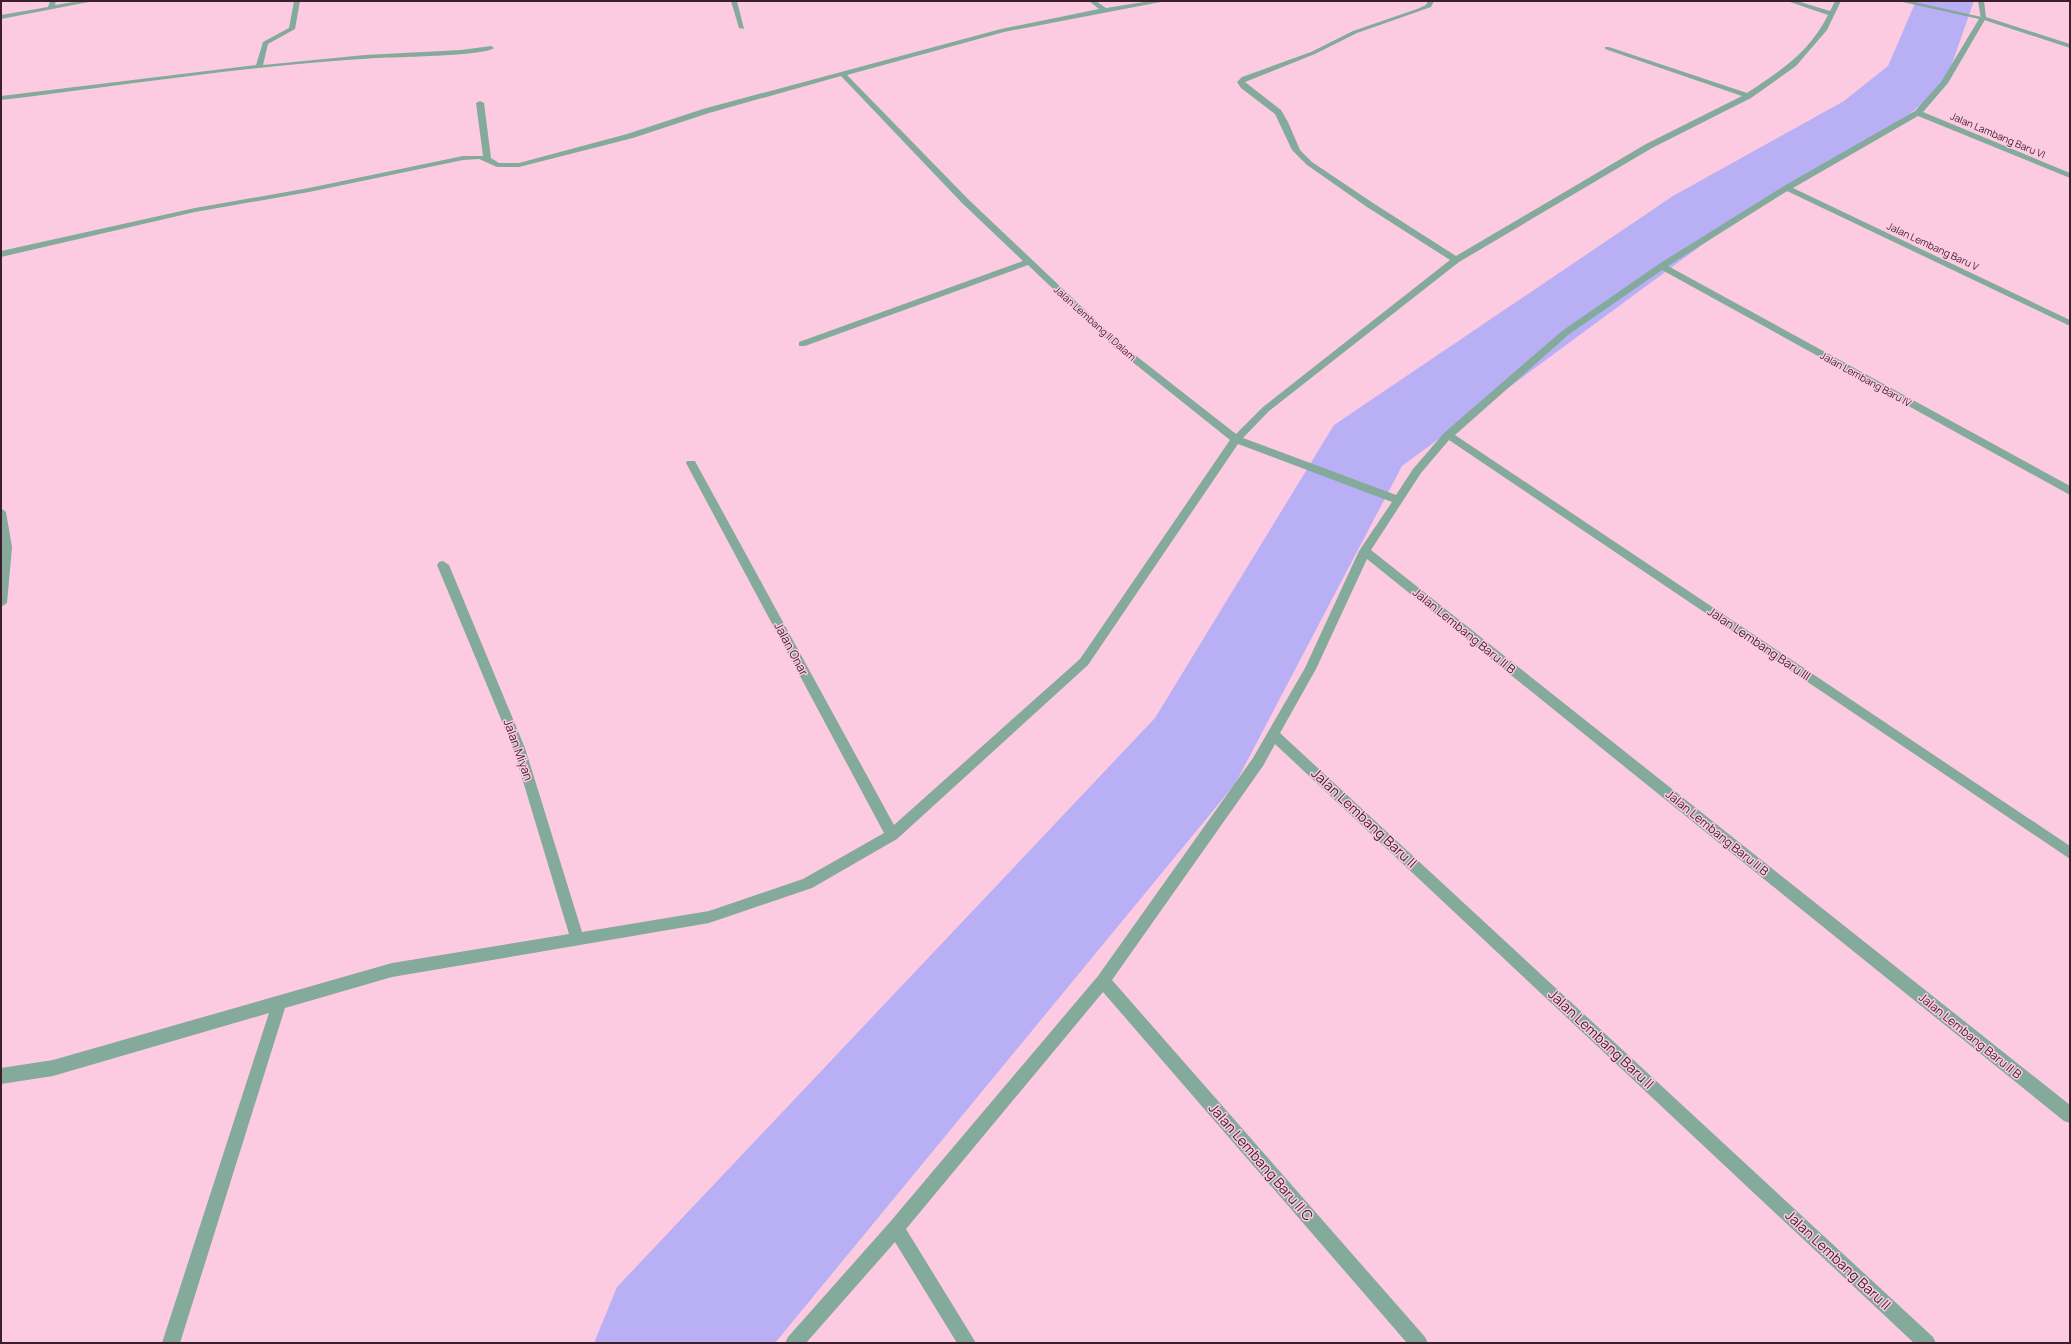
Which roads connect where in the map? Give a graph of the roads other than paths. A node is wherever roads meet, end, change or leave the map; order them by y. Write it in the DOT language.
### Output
graph roads {
  1 [pos="91,1"];
  2 [pos="297,1"];
  3 [pos="734,1"];
  4 [pos="1092,1"];
  5 [pos="1163,1"];
  6 [pos="1431,1"];
  7 [pos="1790,1"];
  8 [pos="1838,1"];
  9 [pos="1901,1"];
  10 [pos="1981,1"];
  11 [pos="52,4"];
  12 [pos="1105,10"];
  13 [pos="1832,14"];
  14 [pos="1,17"];
  15 [pos="1983,18"];
  16 [pos="742,28"];
  17 [pos="2070,46"];
  18 [pos="491,48"];
  19 [pos="1607,48"];
  20 [pos="259,67"];
  21 [pos="842,73"];
  22 [pos="1748,96"];
  23 [pos="1,98"];
  24 [pos="480,103"];
  25 [pos="1918,113"];
  26 [pos="487,159"];
  27 [pos="2070,176"];
  28 [pos="1787,188"];
  29 [pos="1,254"];
  30 [pos="1456,260"];
  31 [pos="1029,262"];
  32 [pos="1662,266"];
  33 [pos="2070,323"];
  34 [pos="802,344"];
  35 [pos="1448,435"];
  36 [pos="1236,439"];
  37 [pos="691,462"];
  38 [pos="2070,491"];
  39 [pos="1398,500"];
  40 [pos="1,512"];
  41 [pos="1365,551"];
  42 [pos="443,565"];
  43 [pos="1,603"];
  44 [pos="1274,735"];
  45 [pos="892,835"];
  46 [pos="2070,853"];
  47 [pos="578,940"];
  48 [pos="1103,981"];
  49 [pos="280,1001"];
  50 [pos="1,1076"];
  51 [pos="2070,1115"];
  52 [pos="896,1228"];
  53 [pos="171,1343"];
  54 [pos="794,1343"];
  55 [pos="967,1343"];
  56 [pos="1419,1343"];
  57 [pos="1927,1343"];
  1 -- 11 [label="street"];
  2 -- 20 [label="street"];
  3 -- 16 [label="street"];
  4 -- 12 [label="street"];
  5 -- 12 [label="street"];
  6 -- 30 [label="street"];
  7 -- 13 [label="street"];
  8 -- 13 [label="street"];
  9 -- 15 [label="street"];
  10 -- 15 [label="street"];
  11 -- 14 [label="street"];
  12 -- 21 [label="street"];
  13 -- 22 [label="street"];
  15 -- 17 [label="street"];
  15 -- 25 [label="street"];
  18 -- 20 [label="street"];
  19 -- 22 [label="street"];
  20 -- 23 [label="street"];
  21 -- 26 [label="street"];
  21 -- 31 [label="street, Jalan Lembang II Dalam"];
  22 -- 30 [label="street"];
  24 -- 26 [label="street"];
  25 -- 27 [label="street, Jalan Lambang Baru VI"];
  25 -- 28 [label="street"];
  26 -- 29 [label="street"];
  28 -- 32 [label="street"];
  28 -- 33 [label="street, Jalan Lembang Baru V"];
  30 -- 36 [label="street"];
  31 -- 34 [label="street"];
  31 -- 36 [label="street, Jalan Lembang II Dalam"];
  32 -- 35 [label="street"];
  32 -- 38 [label="street, Jalan Lembang Baru IV"];
  35 -- 39 [label="street"];
  35 -- 46 [label="street, Jalan Lembang Baru III"];
  36 -- 39 [label="street, Jalan Lembang II Dalam"];
  36 -- 45 [label="street"];
  37 -- 45 [label="street, Jalan Onar"];
  39 -- 41 [label="street"];
  40 -- 43 [label="street"];
  41 -- 44 [label="street"];
  41 -- 51 [label="street, Jalan Lembang Baru II B"];
  42 -- 47 [label="street, Jalan Miyan"];
  44 -- 48 [label="street"];
  44 -- 57 [label="street, Jalan Lembang Baru II"];
  45 -- 47 [label="street"];
  47 -- 49 [label="street"];
  48 -- 52 [label="street"];
  48 -- 56 [label="street, Jalan Lembang Baru II C"];
  49 -- 50 [label="street"];
  49 -- 53 [label="street"];
  52 -- 54 [label="street"];
  52 -- 55 [label="street"];
}
